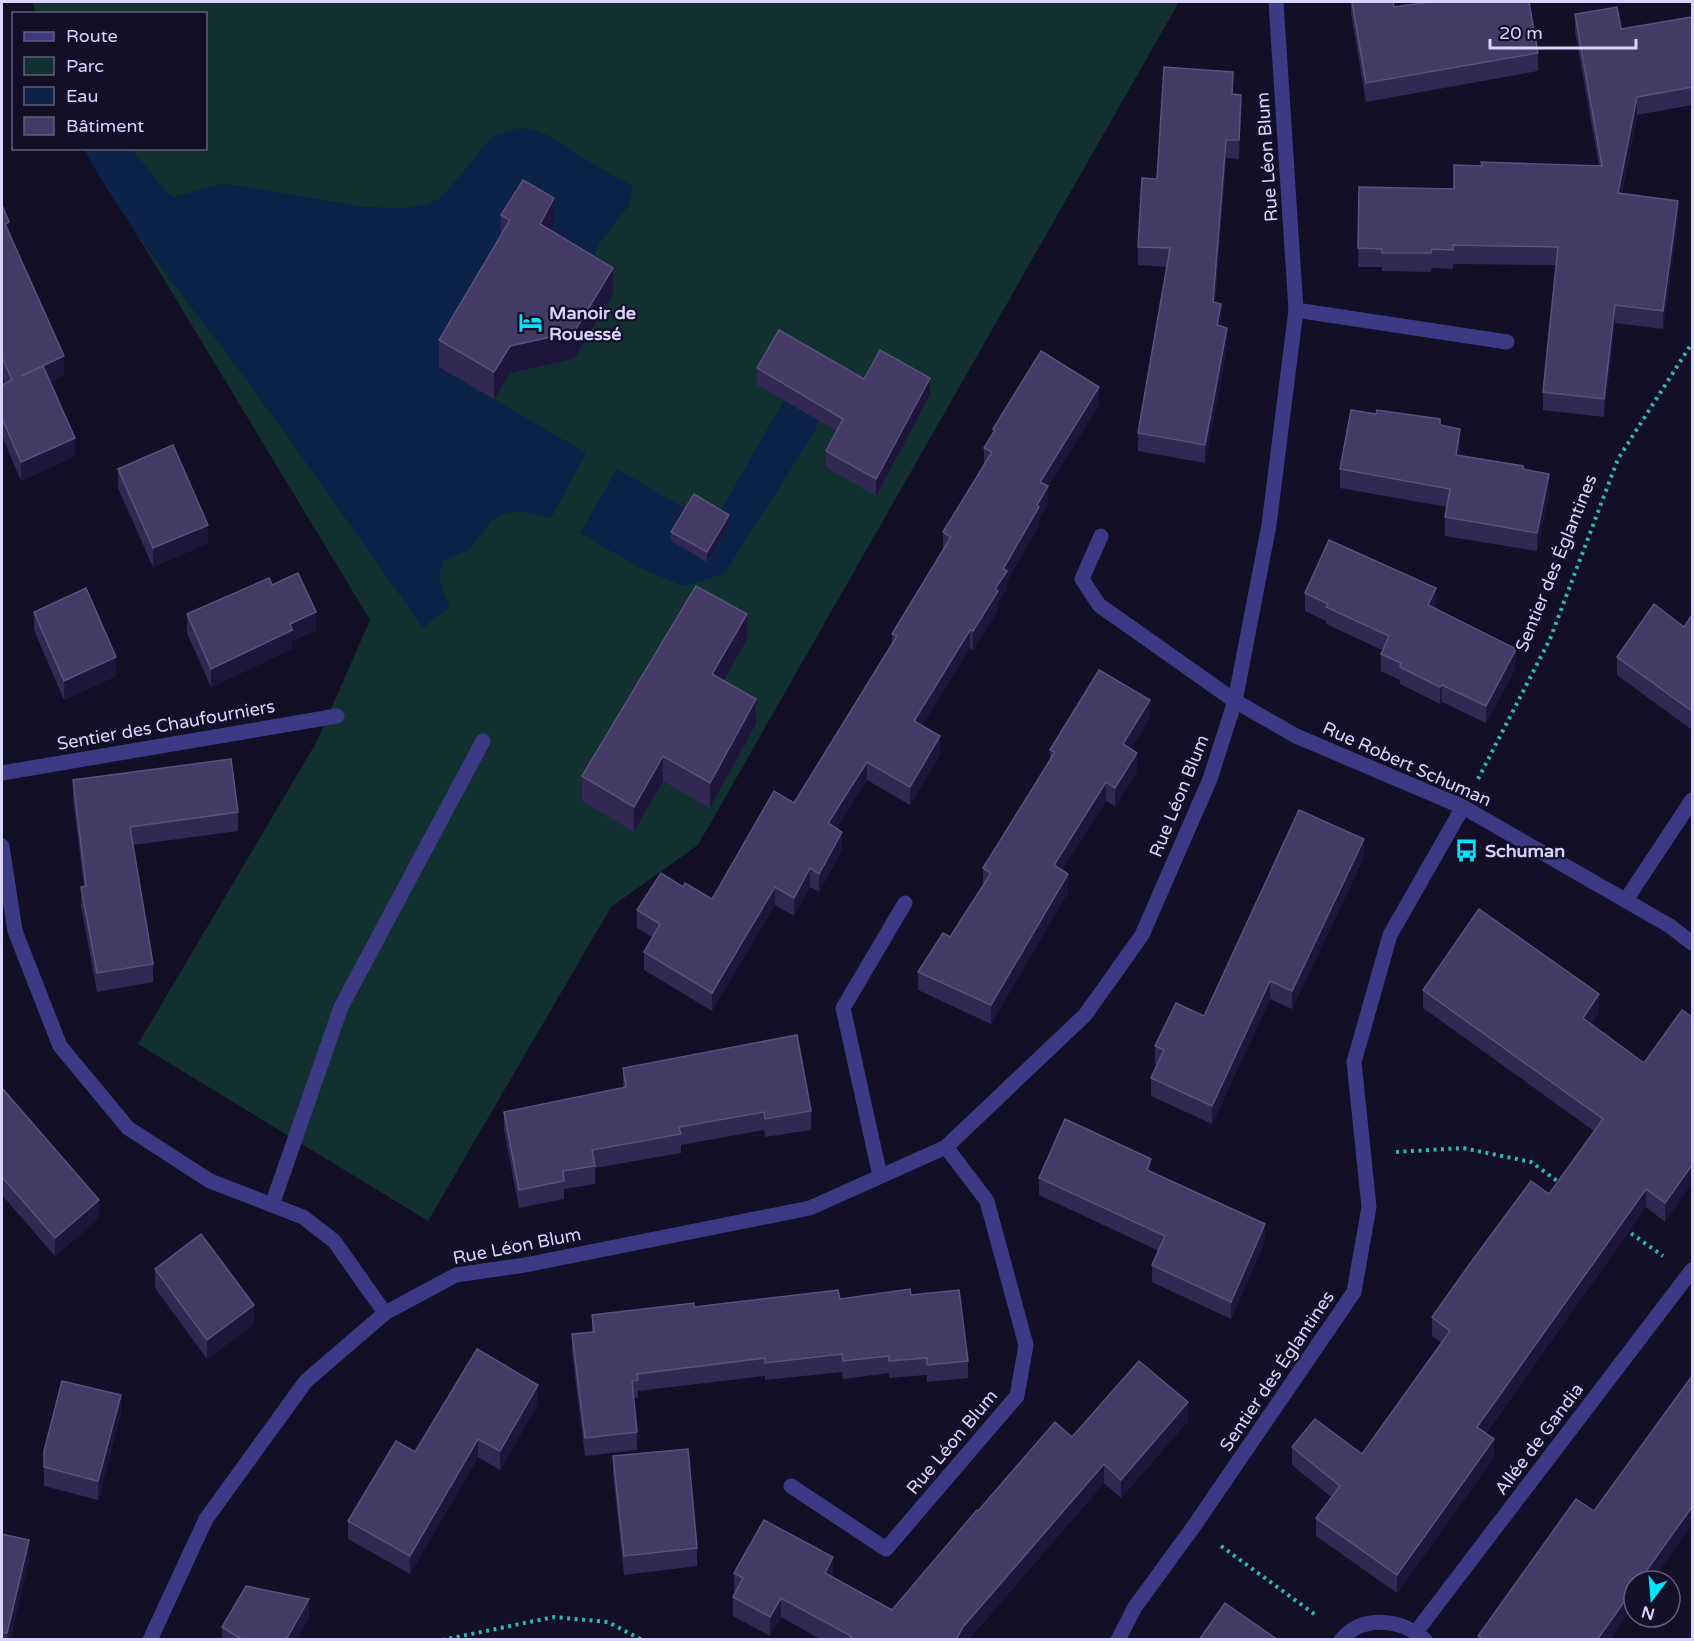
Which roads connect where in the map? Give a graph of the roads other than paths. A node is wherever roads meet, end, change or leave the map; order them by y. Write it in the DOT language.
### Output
graph roads {
  1 [pos="1276,2"];
  2 [pos="1296,310"];
  3 [pos="1507,342"];
  4 [pos="1101,536"];
  5 [pos="1235,701"];
  6 [pos="337,716"];
  7 [pos="483,741"];
  8 [pos="2,773"];
  9 [pos="1692,800"];
  10 [pos="1463,807"];
  11 [pos="2,846"];
  12 [pos="1626,900"];
  13 [pos="905,903"];
  14 [pos="1692,943"];
  15 [pos="946,1147"];
  16 [pos="880,1176"];
  17 [pos="272,1205"];
  18 [pos="1690,1272"];
  19 [pos="385,1313"];
  20 [pos="791,1486"];
  21 [pos="1420,1636"];
  22 [pos="1343,1638"];
  23 [pos="150,1640"];
  24 [pos="1118,1640"];
  1 -- 2 [label="street, Rue Léon Blum"];
  2 -- 3 [label="street"];
  2 -- 5 [label="street, Rue Léon Blum"];
  4 -- 5 [label="street, Rue Robert Schuman"];
  5 -- 10 [label="street, Rue Robert Schuman"];
  5 -- 15 [label="street, Rue Léon Blum"];
  6 -- 8 [label="street, Sentier des Chaufourniers"];
  7 -- 17 [label="street"];
  9 -- 12 [label="street"];
  10 -- 12 [label="street, Rue Robert Schuman"];
  10 -- 24 [label="street, Sentier des Églantines"];
  11 -- 17 [label="street"];
  12 -- 14 [label="street, Rue Robert Schuman"];
  13 -- 16 [label="street"];
  15 -- 16 [label="street, Rue Léon Blum"];
  15 -- 20 [label="street, Rue Léon Blum"];
  16 -- 19 [label="street, Rue Léon Blum"];
  17 -- 19 [label="street"];
  18 -- 21 [label="street, Allée de Gandia"];
  19 -- 23 [label="street, Rue Léon Blum"];
  21 -- 22 [label="street, Allée de Gandia"];
}
